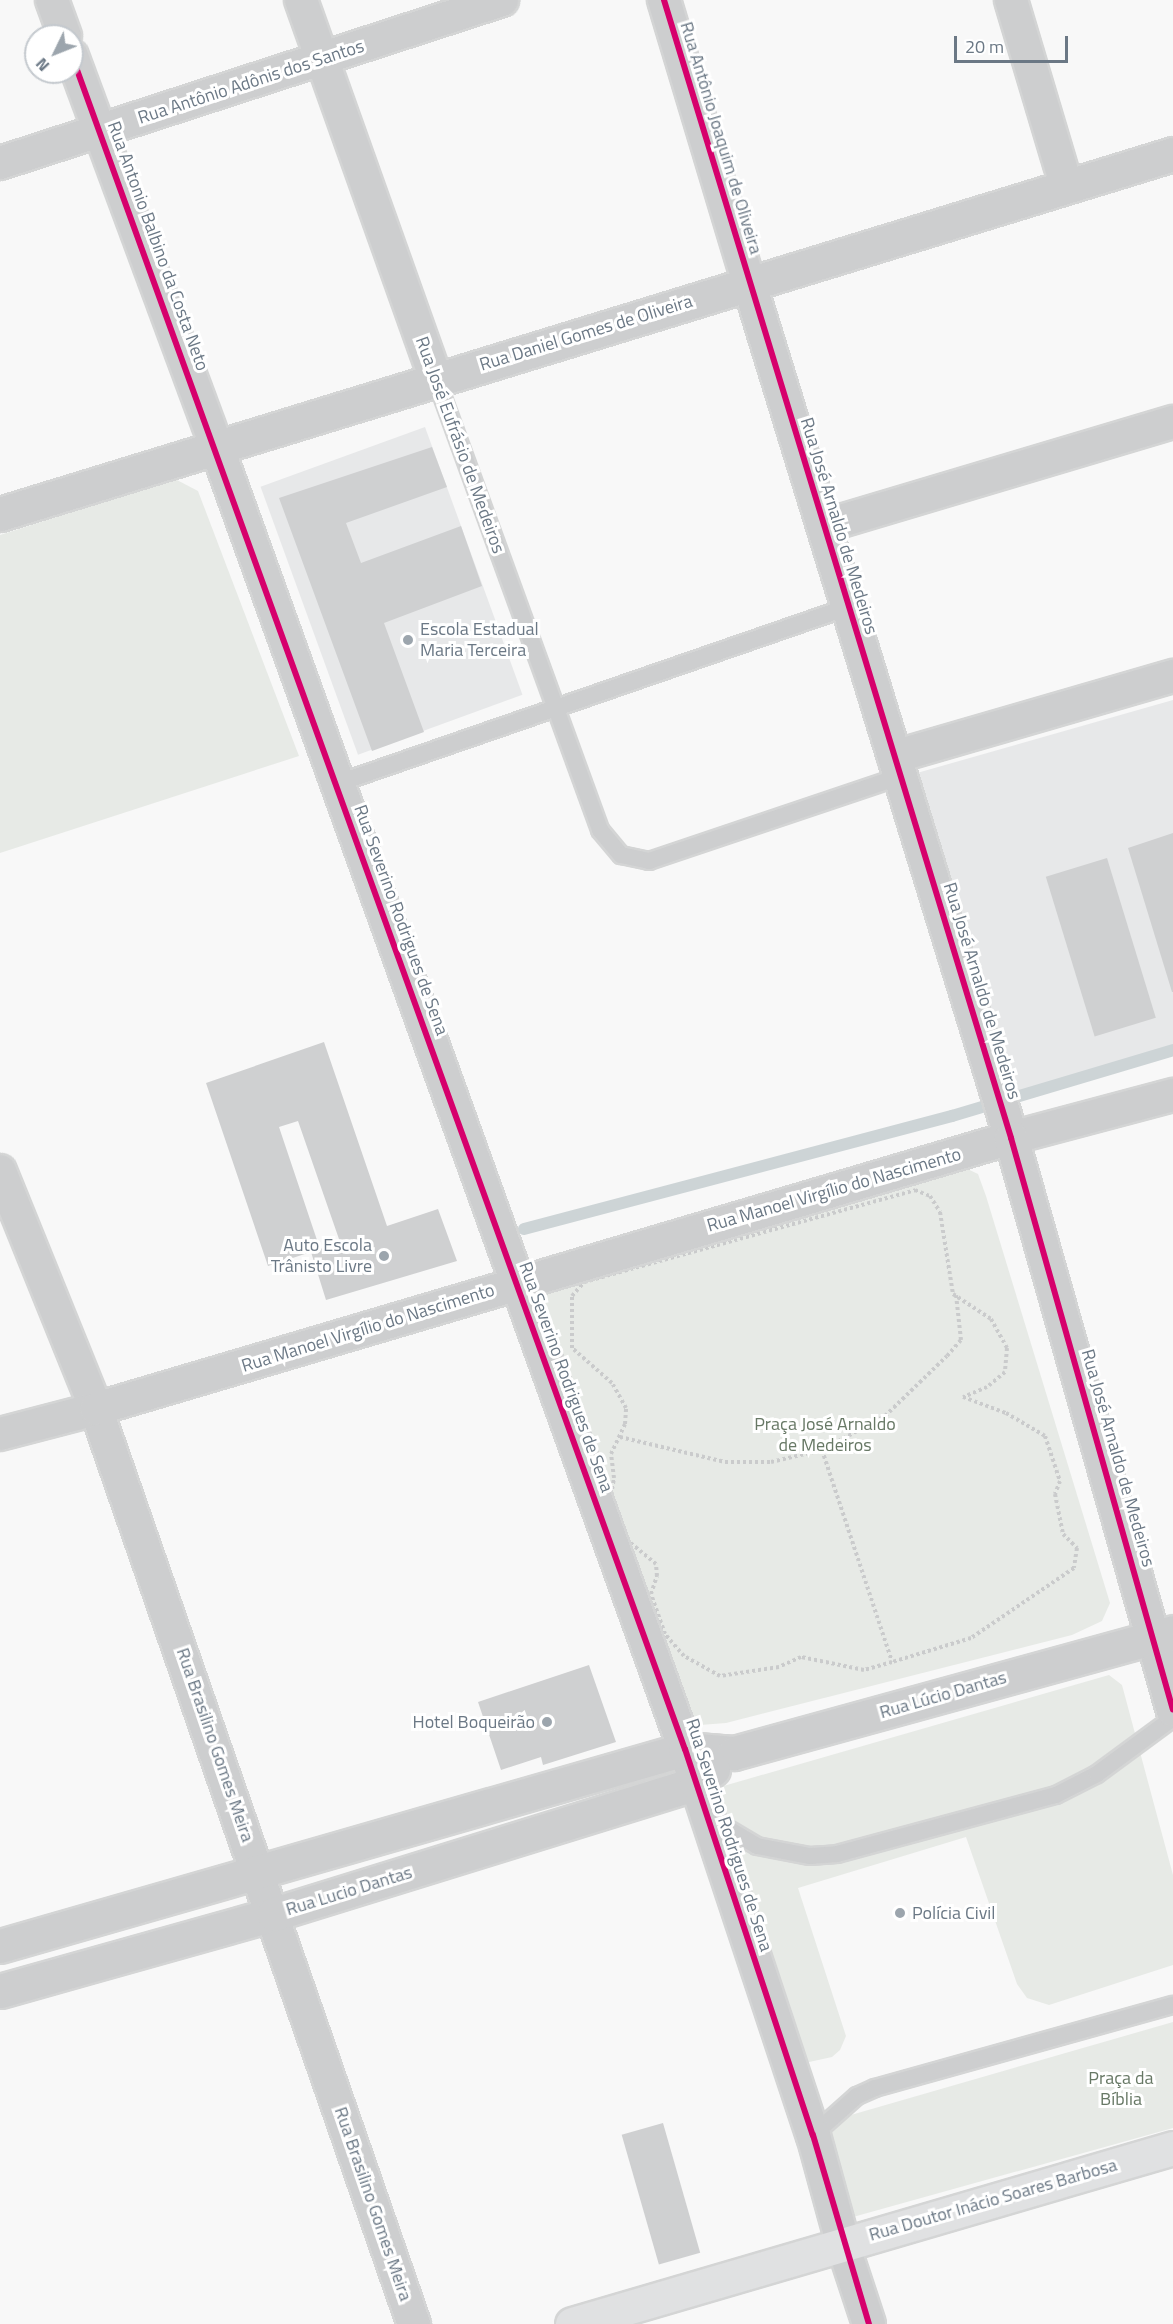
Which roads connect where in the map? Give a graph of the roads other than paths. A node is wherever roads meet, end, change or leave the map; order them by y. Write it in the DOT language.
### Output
graph roads {
  1 [pos="52,0"];
  2 [pos="301,0"];
  3 [pos="502,0"];
  4 [pos="664,0"];
  5 [pos="1011,0"];
  6 [pos="61,24"];
  7 [pos="321,58"];
  8 [pos="82,84"];
  9 [pos="99,132"];
  10 [pos="1173,154"];
  11 [pos="0,163"];
  12 [pos="1066,185"];
  13 [pos="749,284"];
  14 [pos="436,379"];
  15 [pos="1173,422"];
  16 [pos="216,446"];
  17 [pos="0,514"];
  18 [pos="824,526"];
  19 [pos="848,607"];
  20 [pos="1173,676"];
  21 [pos="554,706"];
  22 [pos="898,767"];
  23 [pos="336,784"];
  24 [pos="1173,1095"];
  25 [pos="1011,1138"];
  26 [pos="0,1171"];
  27 [pos="516,1283"];
  28 [pos="96,1409"];
  29 [pos="0,1434"];
  30 [pos="1163,1634"];
  31 [pos="1173,1710"];
  32 [pos="1173,1718"];
  33 [pos="685,1749"];
  34 [pos="734,1753"];
  35 [pos="696,1783"];
  36 [pos="707,1816"];
  37 [pos="259,1870"];
  38 [pos="274,1914"];
  39 [pos="0,1946"];
  40 [pos="0,1991"];
  41 [pos="1173,2005"];
  42 [pos="813,2135"];
  43 [pos="1173,2148"];
  44 [pos="843,2245"];
  45 [pos="414,2324"];
  46 [pos="572,2324"];
  47 [pos="869,2324"];
  1 -- 6 [label="street"];
  2 -- 7 [label="street, Rua José Eufrásio de Medeiros"];
  3 -- 7 [label="street, Rua Antônio Adônis dos Santos"];
  4 -- 13 [label="street, Rua Antônio Joaquim de Oliveira"];
  5 -- 12 [label="street"];
  7 -- 9 [label="street, Rua Antônio Adônis dos Santos"];
  7 -- 14 [label="street, Rua José Eufrásio de Medeiros"];
  8 -- 9 [label="street, Rua Antonio Balbino da Costa Neto"];
  9 -- 11 [label="street, Rua Antônio Adônis dos Santos"];
  9 -- 16 [label="street, Rua Antonio Balbino da Costa Neto"];
  10 -- 12 [label="street, Rua Daniel Gomes de Oliveira"];
  12 -- 13 [label="street, Rua Daniel Gomes de Oliveira"];
  13 -- 14 [label="street, Rua Daniel Gomes de Oliveira"];
  13 -- 18 [label="street, Rua José Arnaldo de Medeiros"];
  14 -- 16 [label="street, Rua Daniel Gomes de Oliveira"];
  14 -- 21 [label="lane, Rua José Eufrásio de Medeiros"];
  15 -- 18 [label="street"];
  16 -- 17 [label="street, Rua Daniel Gomes de Oliveira"];
  16 -- 23 [label="street, Rua Severino Rodrigues de Sena"];
  18 -- 19 [label="street, Rua José Arnaldo de Medeiros"];
  19 -- 21 [label="lane"];
  19 -- 22 [label="street, Rua José Arnaldo de Medeiros"];
  20 -- 22 [label="street"];
  21 -- 22 [label="lane, Rua José Eufrásio de Medeiros"];
  21 -- 23 [label="lane"];
  22 -- 25 [label="street, Rua José Arnaldo de Medeiros"];
  23 -- 27 [label="street, Rua Severino Rodrigues de Sena"];
  24 -- 25 [label="street, Rua Manoel Virgílio do Nascimento"];
  25 -- 27 [label="street, Rua Manoel Virgílio do Nascimento"];
  25 -- 30 [label="street, Rua José Arnaldo de Medeiros"];
  26 -- 28 [label="street, Rua Brasilino Gomes Meira"];
  27 -- 28 [label="street, Rua Manoel Virgílio do Nascimento"];
  27 -- 33 [label="street, Rua Severino Rodrigues de Sena"];
  28 -- 29 [label="street, Rua Manoel Virgílio do Nascimento"];
  28 -- 37 [label="street, Rua Brasilino Gomes Meira"];
  30 -- 31 [label="street, Rua José Arnaldo de Medeiros"];
  30 -- 34 [label="street, Rua Lúcio Dantas"];
  32 -- 36 [label="lane"];
  33 -- 34 [label="street, Rua Lúcio Dantas"];
  33 -- 35 [label="street, Rua Severino Rodrigues de Sena"];
  33 -- 37 [label="street"];
  34 -- 35 [label="street, Rua Lúcio Dantas"];
  35 -- 36 [label="street, Rua Severino Rodrigues de Sena"];
  35 -- 38 [label="street, Rua Lucio Dantas"];
  36 -- 42 [label="street, Rua Severino Rodrigues de Sena"];
  37 -- 38 [label="street, Rua Brasilino Gomes Meira"];
  37 -- 39 [label="street"];
  38 -- 40 [label="street, Rua Lucio Dantas"];
  38 -- 45 [label="street, Rua Brasilino Gomes Meira"];
  41 -- 42 [label="lane"];
  42 -- 44 [label="street, Rua Severino Rodrigues de Sena"];
  43 -- 44 [label="main road, Rua Doutor Inácio Soares Barbosa"];
  44 -- 46 [label="main road, Rua Doutor Inácio Soares Barbosa"];
  44 -- 47 [label="street, Rua Severino Rodrigues de Sena"];
}
